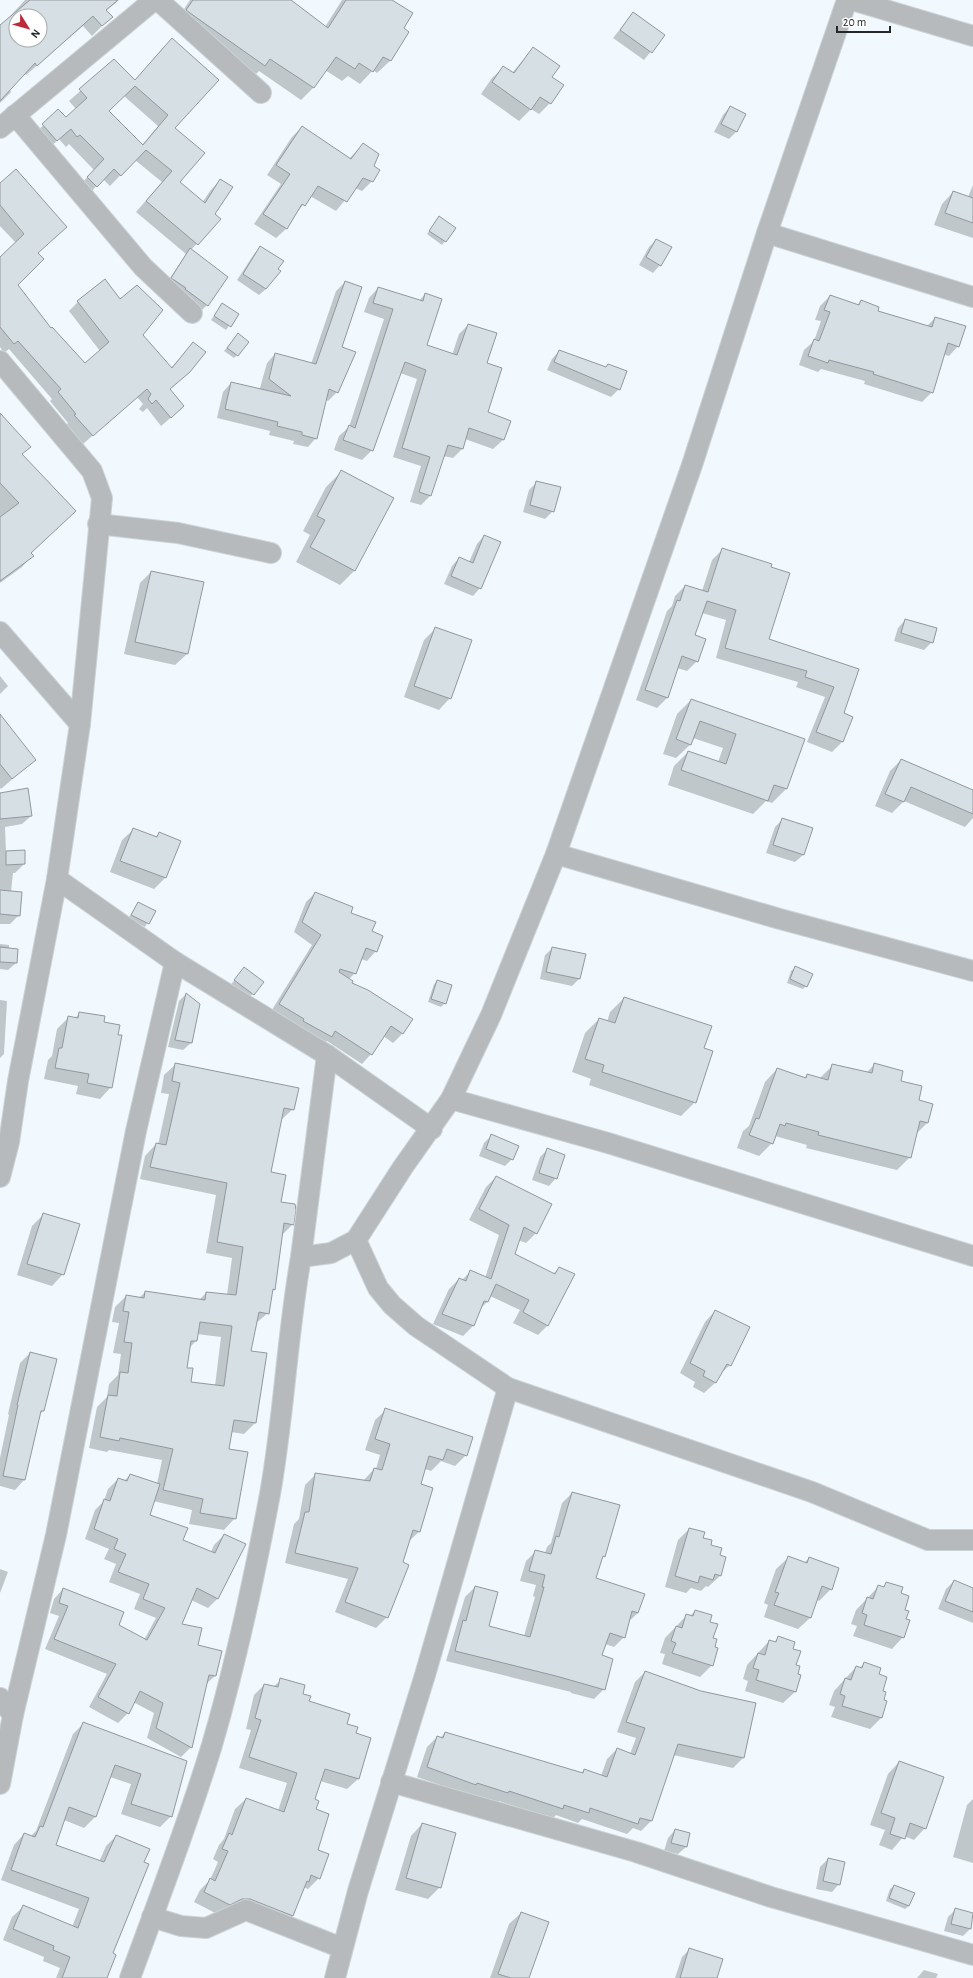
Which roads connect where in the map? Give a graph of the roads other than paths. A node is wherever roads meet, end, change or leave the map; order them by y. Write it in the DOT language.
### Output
graph roads {
  1 [pos="154,0"];
  2 [pos="158,0"];
  3 [pos="847,0"];
  4 [pos="852,0"];
  5 [pos="973,36"];
  6 [pos="261,93"];
  7 [pos="15,115"];
  8 [pos="0,128"];
  9 [pos="767,233"];
  10 [pos="973,297"];
  11 [pos="192,313"];
  12 [pos="0,361"];
  13 [pos="98,524"];
  14 [pos="271,553"];
  15 [pos="0,632"];
  16 [pos="80,724"];
  17 [pos="556,854"];
  18 [pos="57,879"];
  19 [pos="175,962"];
  20 [pos="973,971"];
  21 [pos="327,1054"];
  22 [pos="451,1099"];
  23 [pos="432,1129"];
  24 [pos="0,1177"];
  25 [pos="356,1240"];
  26 [pos="973,1256"];
  27 [pos="301,1257"];
  28 [pos="508,1388"];
  29 [pos="973,1540"];
  30 [pos="0,1698"];
  31 [pos="13,1715"];
  32 [pos="391,1782"];
  33 [pos="0,1784"];
  34 [pos="152,1917"];
  35 [pos="342,1948"];
  36 [pos="973,1955"];
  37 [pos="130,1978"];
  38 [pos="335,1978"];
  1 -- 7 [label="street"];
  2 -- 6 [label="street"];
  3 -- 9 [label="street"];
  4 -- 5 [label="street"];
  7 -- 8 [label="street"];
  7 -- 11 [label="street"];
  9 -- 10 [label="street"];
  9 -- 17 [label="street"];
  12 -- 13 [label="street"];
  13 -- 14 [label="street"];
  13 -- 16 [label="street"];
  15 -- 16 [label="street"];
  16 -- 18 [label="street"];
  17 -- 20 [label="street"];
  17 -- 22 [label="street"];
  18 -- 19 [label="street"];
  18 -- 24 [label="street"];
  19 -- 21 [label="street"];
  19 -- 31 [label="street"];
  21 -- 23 [label="street"];
  21 -- 27 [label="street"];
  22 -- 23 [label="street"];
  22 -- 26 [label="street"];
  23 -- 25 [label="street"];
  25 -- 27 [label="street"];
  25 -- 28 [label="street"];
  27 -- 34 [label="street"];
  28 -- 29 [label="street"];
  28 -- 32 [label="street"];
  30 -- 31 [label="street"];
  31 -- 33 [label="street"];
  32 -- 35 [label="street"];
  32 -- 36 [label="street"];
  34 -- 35 [label="street"];
  34 -- 37 [label="street"];
  35 -- 38 [label="street"];
}
